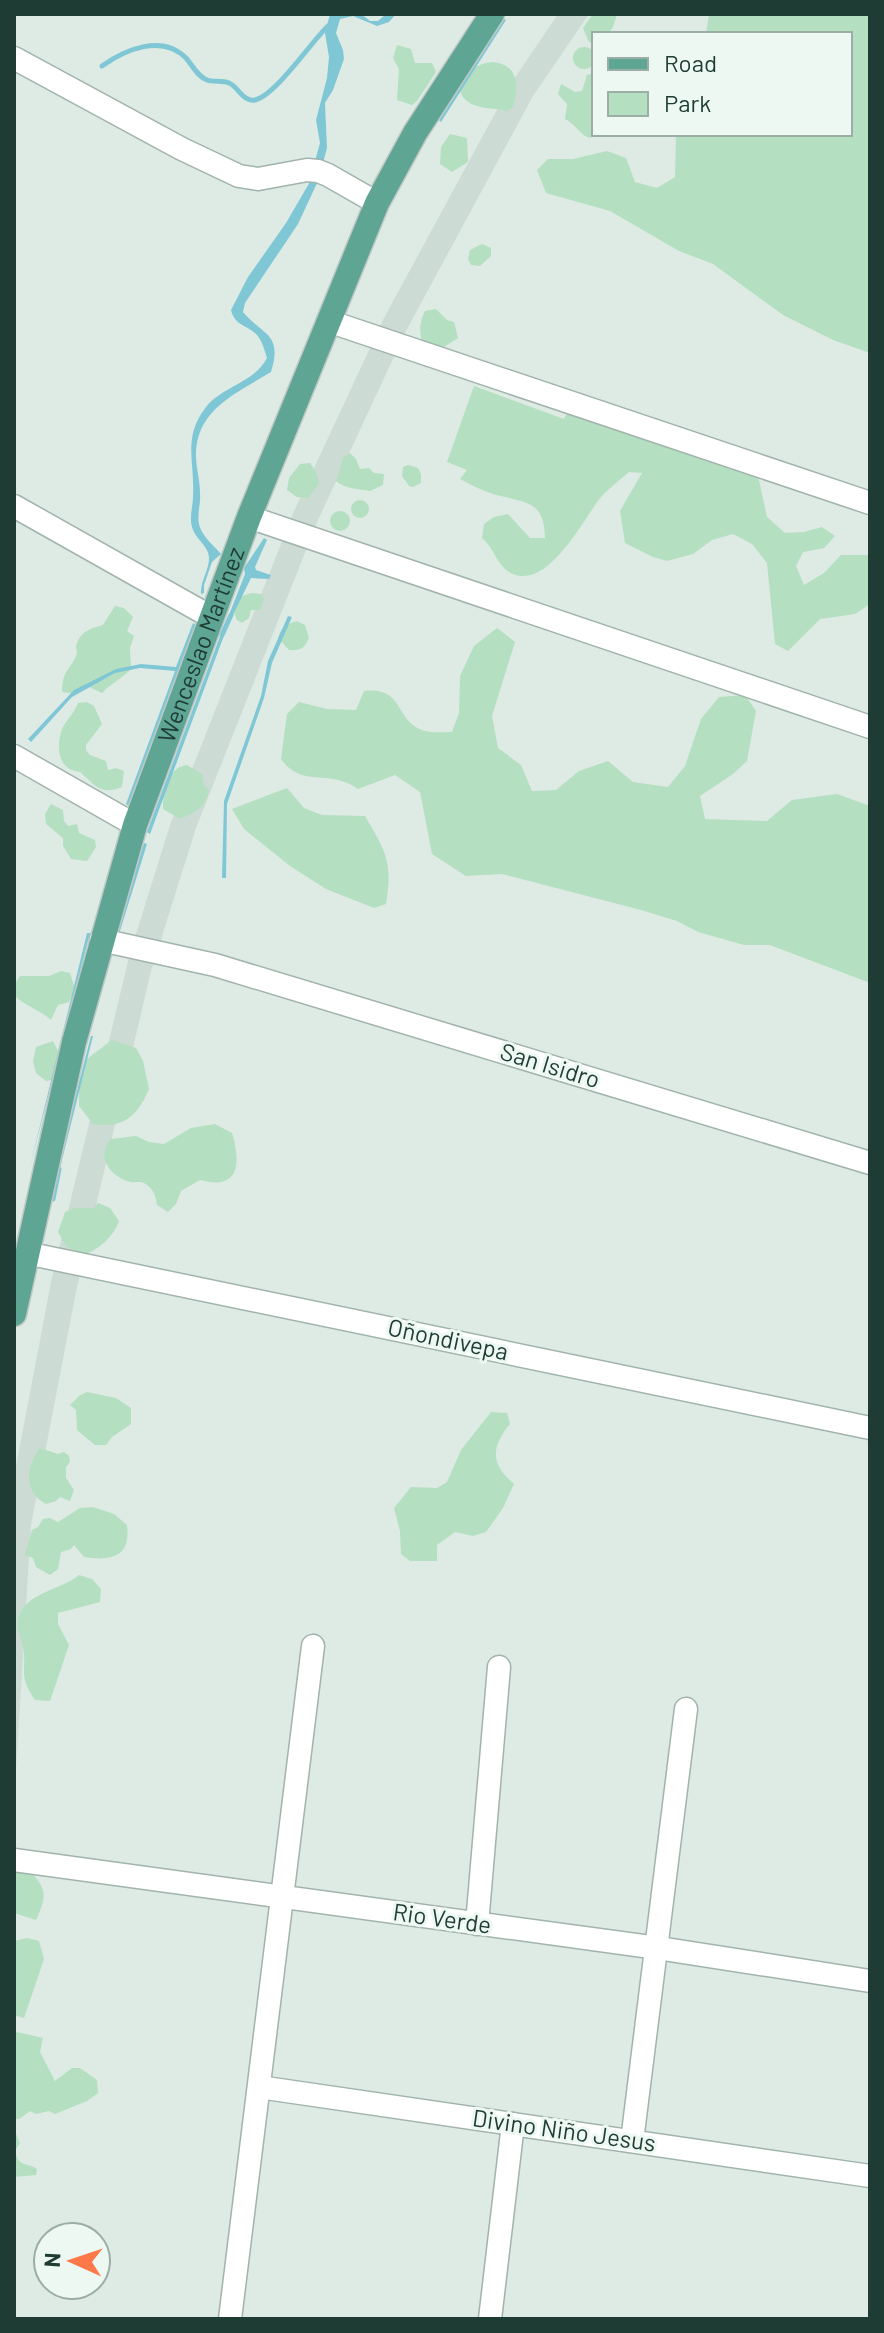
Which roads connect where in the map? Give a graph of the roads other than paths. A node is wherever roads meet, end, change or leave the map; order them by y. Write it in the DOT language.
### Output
graph roads {
  1 [pos="492,14"];
  2 [pos="14,58"];
  3 [pos="377,203"];
  4 [pos="328,321"];
  5 [pos="870,503"];
  6 [pos="14,506"];
  7 [pos="249,517"];
  8 [pos="211,617"];
  9 [pos="870,727"];
  10 [pos="14,756"];
  11 [pos="135,825"];
  12 [pos="101,940"];
  13 [pos="870,1163"];
  14 [pos="26,1253"];
  15 [pos="14,1314"];
  16 [pos="870,1428"];
  17 [pos="313,1646"];
  18 [pos="499,1667"];
  19 [pos="686,1709"];
  20 [pos="14,1860"];
  21 [pos="282,1898"];
  22 [pos="477,1924"];
  23 [pos="658,1948"];
  24 [pos="870,1981"];
  25 [pos="259,2087"];
  26 [pos="513,2124"];
  27 [pos="632,2141"];
  28 [pos="870,2176"];
  29 [pos="230,2319"];
  30 [pos="490,2319"];
  1 -- 3 [label="main road, Wenceslao Martínez"];
  2 -- 3 [label="street"];
  3 -- 4 [label="main road, Wenceslao Martínez"];
  4 -- 5 [label="street"];
  4 -- 7 [label="main road, Wenceslao Martínez"];
  6 -- 8 [label="street"];
  7 -- 8 [label="main road, Wenceslao Martínez"];
  7 -- 9 [label="street"];
  8 -- 11 [label="main road, Wenceslao Martínez"];
  10 -- 11 [label="street"];
  11 -- 12 [label="main road, Wenceslao Martínez"];
  12 -- 13 [label="street, San Isidro"];
  12 -- 14 [label="main road, Wenceslao Martínez"];
  14 -- 15 [label="main road, Wenceslao Martínez"];
  14 -- 16 [label="street, Oñondivepa"];
  17 -- 21 [label="street"];
  18 -- 22 [label="street"];
  19 -- 23 [label="street"];
  20 -- 21 [label="street, Rio Verde"];
  21 -- 22 [label="street, Rio Verde"];
  21 -- 25 [label="street"];
  22 -- 23 [label="street, Rio Verde"];
  23 -- 24 [label="street, Rio Verde"];
  23 -- 27 [label="street"];
  25 -- 26 [label="street, Divino Niño Jesus"];
  25 -- 29 [label="street"];
  26 -- 27 [label="street, Divino Niño Jesus"];
  26 -- 30 [label="street"];
  27 -- 28 [label="street, Divino Niño Jesus"];
}
